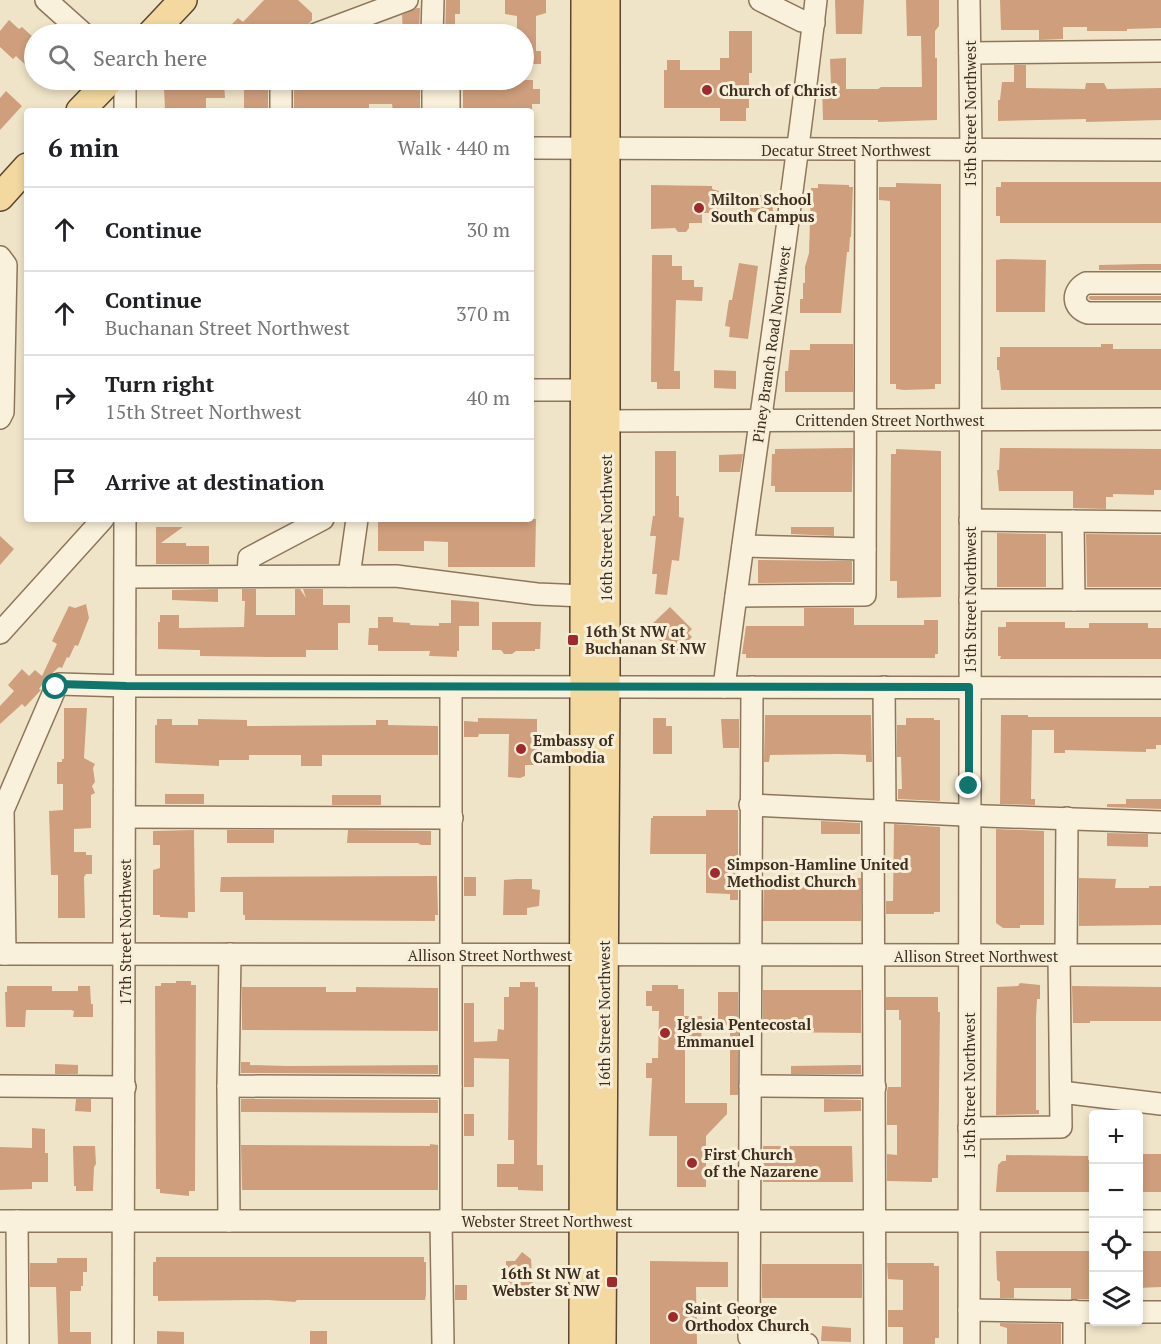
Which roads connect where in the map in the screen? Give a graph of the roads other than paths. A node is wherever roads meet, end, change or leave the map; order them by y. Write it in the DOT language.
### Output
graph roads {
  1 [pos="46,0"];
  2 [pos="183,0"];
  3 [pos="407,0"];
  4 [pos="433,0"];
  5 [pos="585,0"];
  6 [pos="606,0"];
  7 [pos="760,0"];
  8 [pos="816,0"];
  9 [pos="969,0"];
  10 [pos="814,22"];
  11 [pos="73,24"];
  12 [pos="160,24"];
  13 [pos="343,24"];
  14 [pos="432,24"];
  15 [pos="1161,51"];
  16 [pos="970,54"];
  17 [pos="100,90"];
  18 [pos="125,90"];
  19 [pos="281,90"];
  20 [pos="433,90"];
  21 [pos="449,90"];
  22 [pos="83,108"];
  23 [pos="125,108"];
  24 [pos="281,108"];
  25 [pos="433,108"];
  26 [pos="449,108"];
  27 [pos="534,148"];
  28 [pos="596,148"];
  29 [pos="799,150"];
  30 [pos="866,150"];
  31 [pos="971,150"];
  32 [pos="1161,150"];
  33 [pos="24,170"];
  34 [pos="0,197"];
  35 [pos="0,257"];
  36 [pos="1161,283"];
  37 [pos="1161,313"];
  38 [pos="534,390"];
  39 [pos="595,390"];
  40 [pos="0,418"];
  41 [pos="1161,419"];
  42 [pos="759,420"];
  43 [pos="865,420"];
  44 [pos="969,420"];
  45 [pos="595,421"];
  46 [pos="970,520"];
  47 [pos="1073,521"];
  48 [pos="101,522"];
  49 [pos="125,522"];
  50 [pos="317,522"];
  51 [pos="357,522"];
  52 [pos="1161,522"];
  53 [pos="742,546"];
  54 [pos="865,549"];
  55 [pos="248,575"];
  56 [pos="349,576"];
  57 [pos="126,577"];
  58 [pos="585,596"];
  59 [pos="736,596"];
  60 [pos="970,600"];
  61 [pos="1074,600"];
  62 [pos="1161,600"];
  63 [pos="0,633"];
  64 [pos="126,686"];
  65 [pos="452,687"];
  66 [pos="596,687"];
  67 [pos="724,687"];
  68 [pos="752,687"];
  69 [pos="884,687"];
  70 [pos="969,687"];
  71 [pos="1161,688"];
  72 [pos="750,805"];
  73 [pos="2,811"];
  74 [pos="879,811"];
  75 [pos="969,816"];
  76 [pos="126,818"];
  77 [pos="452,818"];
  78 [pos="1067,818"];
  79 [pos="1161,822"];
  80 [pos="2,954"];
  81 [pos="125,954"];
  82 [pos="230,954"];
  83 [pos="452,955"];
  84 [pos="594,955"];
  85 [pos="1161,955"];
  86 [pos="751,956"];
  87 [pos="874,956"];
  88 [pos="970,956"];
  89 [pos="1063,956"];
  90 [pos="0,1086"];
  91 [pos="228,1086"];
  92 [pos="750,1086"];
  93 [pos="125,1087"];
  94 [pos="451,1087"];
  95 [pos="875,1087"];
  96 [pos="1061,1092"];
  97 [pos="1161,1104"];
  98 [pos="969,1128"];
  99 [pos="8,1221"];
  100 [pos="124,1221"];
  101 [pos="229,1221"];
  102 [pos="446,1221"];
  103 [pos="593,1221"];
  104 [pos="749,1221"];
  105 [pos="874,1221"];
  106 [pos="968,1221"];
  107 [pos="1089,1221"];
  108 [pos="1143,1221"];
  109 [pos="1161,1221"];
  110 [pos="969,1310"];
  111 [pos="1084,1312"];
  112 [pos="1143,1312"];
  113 [pos="1161,1312"];
  114 [pos="18,1344"];
  115 [pos="123,1344"];
  116 [pos="443,1344"];
  117 [pos="583,1344"];
  118 [pos="602,1344"];
  119 [pos="807,1344"];
  120 [pos="875,1344"];
  121 [pos="969,1344"];
  122 [pos="1074,1344"];
  1 -- 11 [label="street"];
  2 -- 12 [label="main road"];
  3 -- 13 [label="street"];
  4 -- 14 [label="street"];
  5 -- 28 [label="main road, 16th Street Northwest"];
  6 -- 28 [label="main road, 16th Street Northwest"];
  7 -- 10 [label="street"];
  8 -- 10 [label="street, Piney Branch Road Northwest"];
  9 -- 16 [label="street, 15th Street Northwest"];
  10 -- 29 [label="street, Piney Branch Road Northwest"];
  15 -- 16 [label="street"];
  16 -- 31 [label="street, 15th Street Northwest"];
  17 -- 22 [label="main road"];
  18 -- 23 [label="street"];
  19 -- 24 [label="street"];
  20 -- 25 [label="street"];
  21 -- 26 [label="street"];
  27 -- 28 [label="street, Decatur Street Northwest"];
  28 -- 29 [label="street, Decatur Street Northwest"];
  28 -- 39 [label="main road, 16th Street Northwest"];
  29 -- 30 [label="street, Decatur Street Northwest"];
  29 -- 42 [label="street, Piney Branch Road Northwest"];
  30 -- 31 [label="street, Decatur Street Northwest"];
  30 -- 43 [label="street"];
  31 -- 32 [label="street, Decatur Street Northwest"];
  31 -- 44 [label="street, 15th Street Northwest"];
  33 -- 34 [label="main road"];
  35 -- 40 [label="street"];
  36 -- 37 [label="street"];
  38 -- 39 [label="street"];
  39 -- 45 [label="main road, 16th Street Northwest"];
  41 -- 44 [label="street, Crittenden Street Northwest"];
  42 -- 43 [label="street, Crittenden Street Northwest"];
  42 -- 45 [label="street, Crittenden Street Northwest"];
  42 -- 53 [label="street, Piney Branch Road Northwest"];
  43 -- 44 [label="street, Crittenden Street Northwest"];
  43 -- 54 [label="street"];
  44 -- 46 [label="street, 15th Street Northwest"];
  45 -- 58 [label="main road, 16th Street Northwest"];
  45 -- 66 [label="main road, 16th Street Northwest"];
  46 -- 47 [label="street"];
  46 -- 60 [label="street, 15th Street Northwest"];
  47 -- 52 [label="street"];
  47 -- 61 [label="street"];
  48 -- 63 [label="street"];
  49 -- 57 [label="street, 17th Street Northwest"];
  50 -- 55 [label="street"];
  51 -- 56 [label="street"];
  53 -- 54 [label="street"];
  53 -- 59 [label="street, Piney Branch Road Northwest"];
  54 -- 59 [label="street"];
  55 -- 56 [label="street"];
  55 -- 57 [label="street"];
  56 -- 58 [label="street"];
  57 -- 64 [label="street, 17th Street Northwest"];
  58 -- 66 [label="main road, 16th Street Northwest"];
  59 -- 67 [label="street, Piney Branch Road Northwest"];
  60 -- 61 [label="street"];
  60 -- 70 [label="street, 15th Street Northwest"];
  61 -- 62 [label="street"];
  64 -- 65 [label="street"];
  64 -- 73 [label="street"];
  64 -- 76 [label="street, 17th Street Northwest"];
  65 -- 66 [label="street"];
  65 -- 77 [label="street"];
  66 -- 67 [label="street"];
  66 -- 84 [label="main road, 16th Street Northwest"];
  67 -- 68 [label="street"];
  68 -- 69 [label="street"];
  68 -- 72 [label="street"];
  69 -- 70 [label="street"];
  69 -- 74 [label="street"];
  70 -- 71 [label="street"];
  70 -- 75 [label="street, 15th Street Northwest"];
  72 -- 74 [label="street"];
  72 -- 86 [label="street"];
  73 -- 80 [label="street"];
  74 -- 75 [label="street"];
  74 -- 87 [label="street"];
  75 -- 78 [label="street"];
  75 -- 88 [label="street, 15th Street Northwest"];
  76 -- 77 [label="street"];
  76 -- 81 [label="street, 17th Street Northwest"];
  77 -- 83 [label="street"];
  78 -- 79 [label="street"];
  78 -- 89 [label="street"];
  80 -- 81 [label="street, Allison Street Northwest"];
  81 -- 82 [label="street, Allison Street Northwest"];
  81 -- 93 [label="street, 17th Street Northwest"];
  82 -- 83 [label="street, Allison Street Northwest"];
  82 -- 91 [label="street"];
  83 -- 84 [label="street, Allison Street Northwest"];
  83 -- 94 [label="street"];
  84 -- 86 [label="street, Allison Street Northwest"];
  84 -- 103 [label="main road, 16th Street Northwest"];
  85 -- 89 [label="street, Allison Street Northwest"];
  86 -- 87 [label="street, Allison Street Northwest"];
  86 -- 92 [label="street"];
  87 -- 88 [label="street, Allison Street Northwest"];
  87 -- 95 [label="street"];
  88 -- 89 [label="street, Allison Street Northwest"];
  88 -- 98 [label="street, 15th Street Northwest"];
  89 -- 96 [label="street"];
  90 -- 93 [label="street"];
  91 -- 94 [label="street"];
  91 -- 101 [label="street"];
  92 -- 95 [label="street"];
  92 -- 104 [label="street"];
  93 -- 100 [label="street, 17th Street Northwest"];
  94 -- 102 [label="street"];
  95 -- 105 [label="street"];
  96 -- 97 [label="street"];
  96 -- 98 [label="street"];
  98 -- 106 [label="street, 15th Street Northwest"];
  99 -- 100 [label="street, Webster Street Northwest"];
  99 -- 114 [label="street"];
  100 -- 101 [label="street, Webster Street Northwest"];
  100 -- 115 [label="street, 17th Street Northwest"];
  101 -- 102 [label="street, Webster Street Northwest"];
  102 -- 103 [label="street, Webster Street Northwest"];
  102 -- 116 [label="street"];
  103 -- 104 [label="street, Webster Street Northwest"];
  103 -- 117 [label="main road, 16th Street Northwest"];
  103 -- 118 [label="main road, 16th Street Northwest"];
  104 -- 105 [label="street, Webster Street Northwest"];
  104 -- 119 [label="street"];
  105 -- 106 [label="street, Webster Street Northwest"];
  105 -- 120 [label="street"];
  106 -- 107 [label="street, Webster Street Northwest"];
  106 -- 110 [label="street, 15th Street Northwest"];
  108 -- 109 [label="street"];
  110 -- 111 [label="street"];
  110 -- 121 [label="street, 15th Street Northwest"];
  111 -- 122 [label="street"];
  112 -- 113 [label="street"];
}
